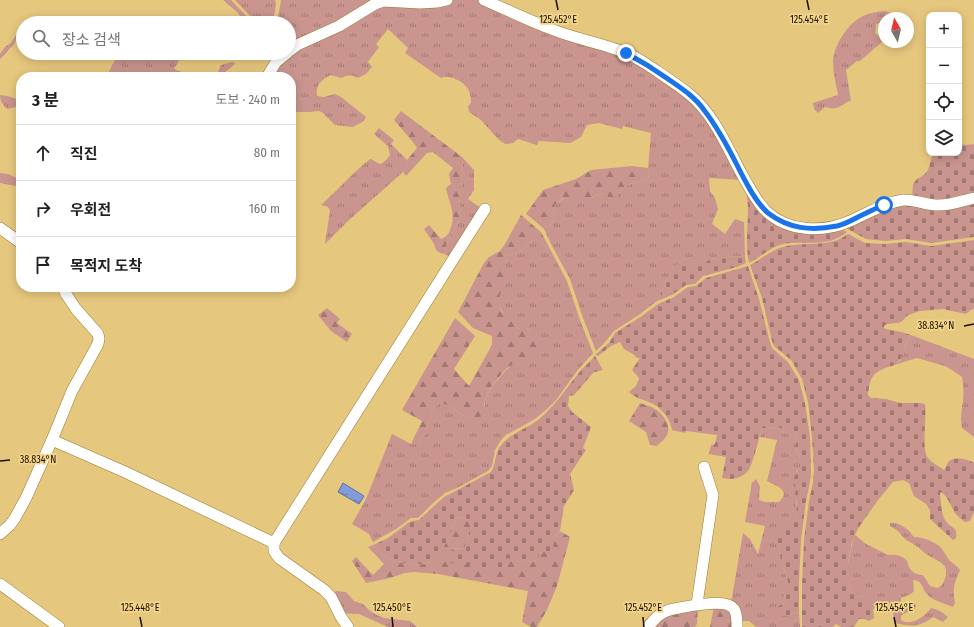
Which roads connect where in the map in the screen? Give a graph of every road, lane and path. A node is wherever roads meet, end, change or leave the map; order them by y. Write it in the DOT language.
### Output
graph roads {
  1 [pos="447,0"];
  2 [pos="484,0"];
  3 [pos="296,47"];
  4 [pos="278,60"];
  5 [pos="270,72"];
  6 [pos="974,198"];
  7 [pos="485,209"];
  8 [pos="0,228"];
  9 [pos="16,239"];
  10 [pos="65,292"];
  11 [pos="52,440"];
  12 [pos="704,467"];
  13 [pos="0,534"];
  14 [pos="274,543"];
  15 [pos="0,584"];
  16 [pos="697,604"];
  17 [pos="59,627"];
  18 [pos="348,627"];
  19 [pos="648,627"];
  20 [pos="737,627"];
  1 -- 3 [label="street"];
  2 -- 6 [label="street"];
  4 -- 5 [label="street"];
  7 -- 14 [label="street"];
  8 -- 9 [label="street"];
  10 -- 11 [label="street"];
  11 -- 13 [label="street"];
  11 -- 14 [label="street"];
  12 -- 16 [label="street"];
  14 -- 18 [label="street"];
  15 -- 17 [label="street"];
  16 -- 19 [label="street"];
  16 -- 20 [label="street"];
}
